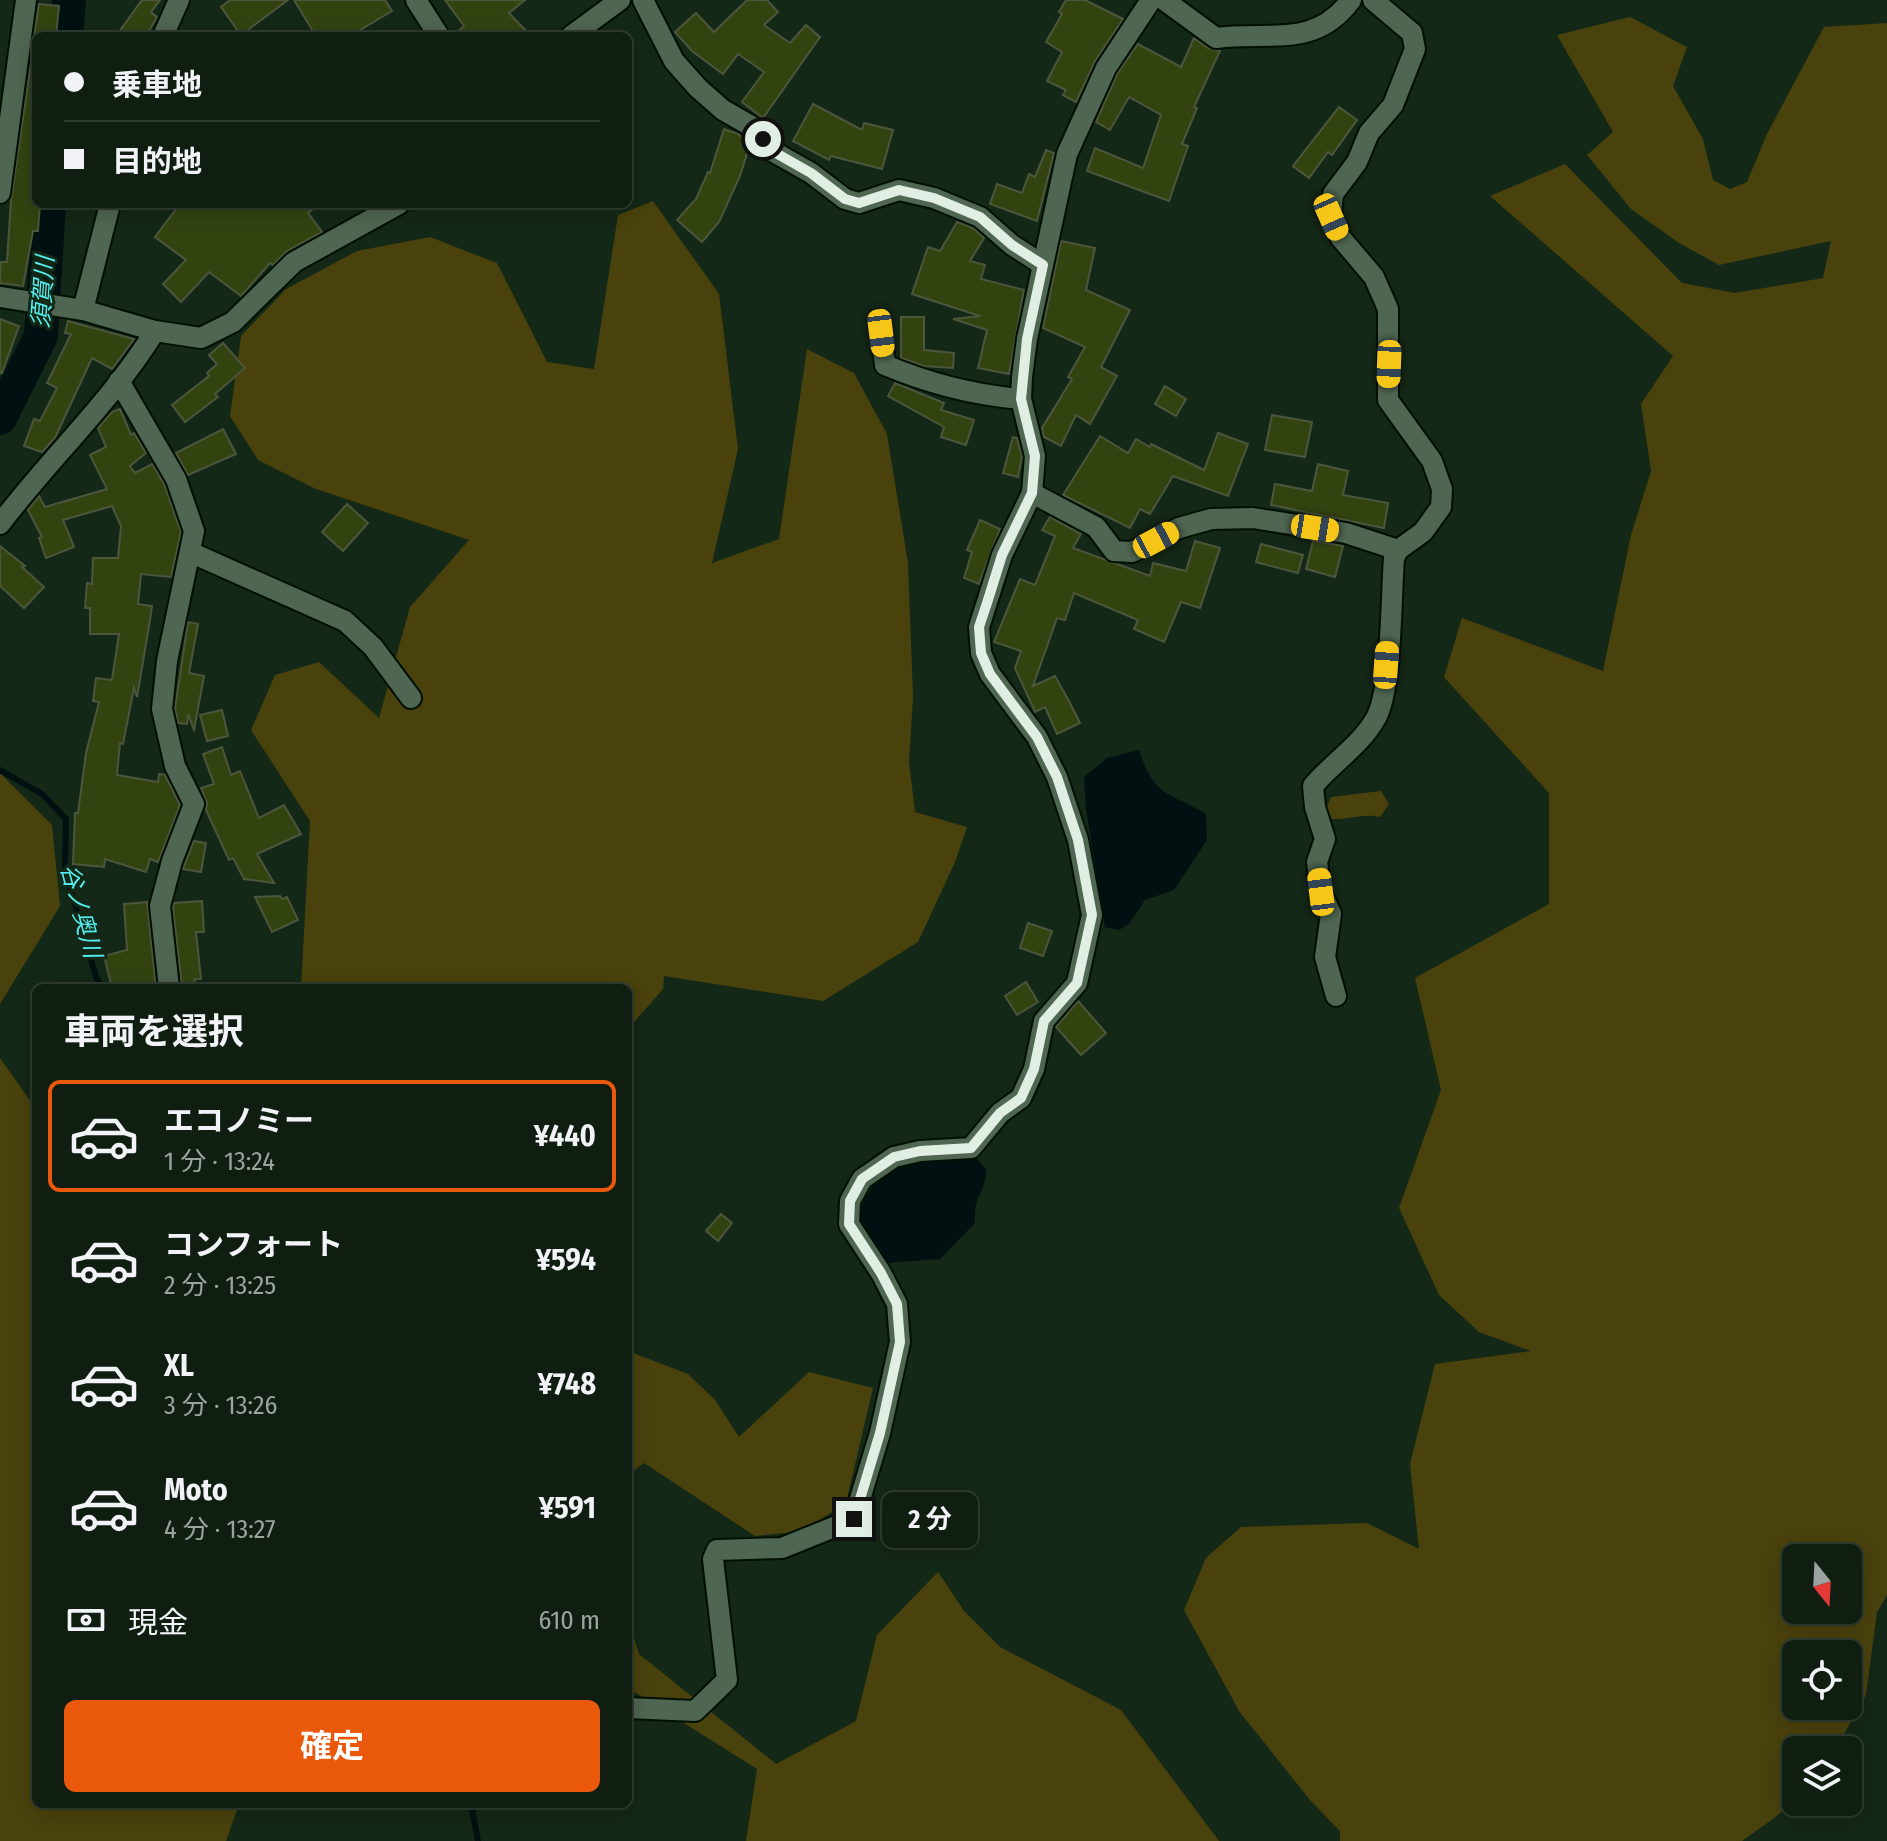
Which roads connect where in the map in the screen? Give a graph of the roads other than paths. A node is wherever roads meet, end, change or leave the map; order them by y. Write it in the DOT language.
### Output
graph roads {
  1 [pos="26,0"];
  2 [pos="179,0"];
  3 [pos="416,0"];
  4 [pos="620,0"];
  5 [pos="643,0"];
  6 [pos="1151,0"];
  7 [pos="1164,0"];
  8 [pos="1351,0"];
  9 [pos="1373,0"];
  10 [pos="165,32"];
  11 [pos="436,32"];
  12 [pos="576,32"];
  13 [pos="0,193"];
  14 [pos="109,208"];
  15 [pos="392,208"];
  16 [pos="1043,265"];
  17 [pos="9,298"];
  18 [pos="74,308"];
  19 [pos="155,331"];
  20 [pos="881,333"];
  21 [pos="119,381"];
  22 [pos="1021,399"];
  23 [pos="1032,493"];
  24 [pos="0,524"];
  25 [pos="1398,550"];
  26 [pos="192,553"];
  27 [pos="411,698"];
  28 [pos="169,984"];
  29 [pos="1336,996"];
  30 [pos="632,1708"];
  1 -- 13 [label="street"];
  2 -- 10 [label="street"];
  3 -- 11 [label="street"];
  4 -- 12 [label="street"];
  5 -- 16 [label="street"];
  6 -- 16 [label="street"];
  7 -- 8 [label="street"];
  9 -- 25 [label="street"];
  14 -- 18 [label="street"];
  15 -- 19 [label="street"];
  16 -- 22 [label="street"];
  17 -- 18 [label="street"];
  18 -- 19 [label="street"];
  19 -- 21 [label="street"];
  20 -- 22 [label="street"];
  21 -- 24 [label="street"];
  21 -- 26 [label="street"];
  22 -- 23 [label="street"];
  23 -- 25 [label="street"];
  23 -- 30 [label="street"];
  25 -- 29 [label="street"];
  26 -- 27 [label="street"];
  26 -- 28 [label="street"];
}
